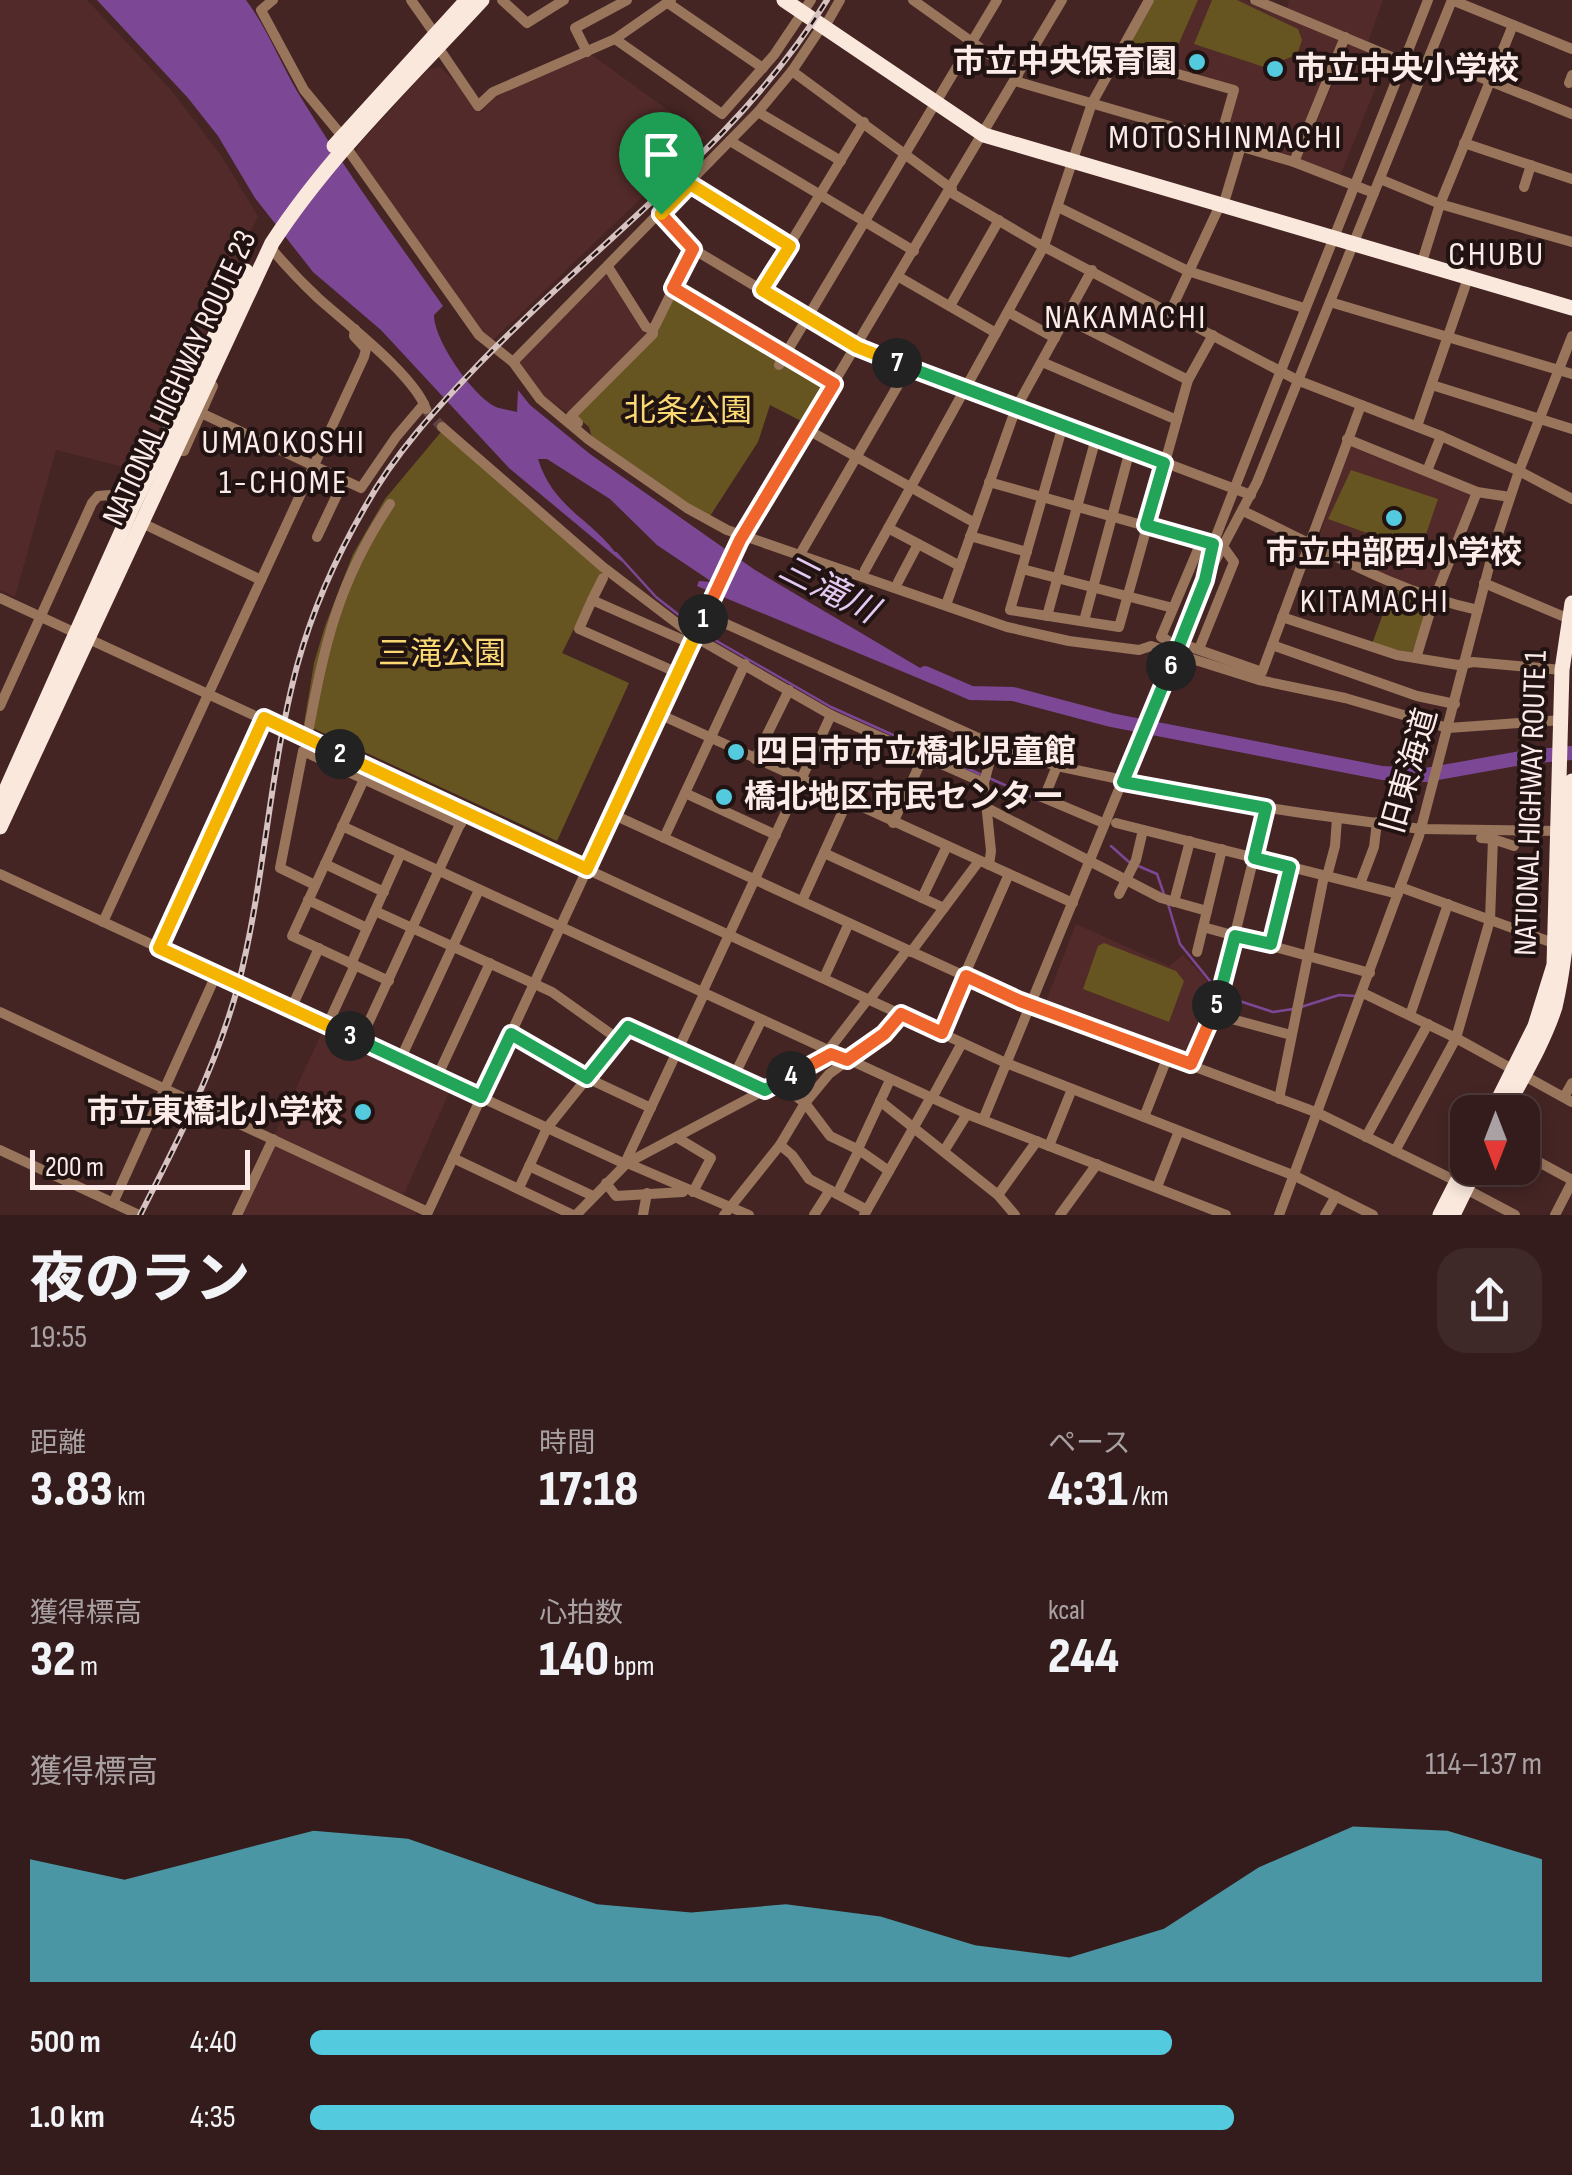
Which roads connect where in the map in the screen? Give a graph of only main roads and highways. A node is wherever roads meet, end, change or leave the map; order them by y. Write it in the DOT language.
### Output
graph roads {
  1 [pos="466,0"];
  2 [pos="482,0"];
  3 [pos="784,0"];
  4 [pos="807,6"];
  5 [pos="437,40"];
  6 [pos="271,245"];
  7 [pos="1572,308"];
  8 [pos="1570,611"];
  9 [pos="82,635"];
  10 [pos="1567,720"];
  11 [pos="1572,781"];
  12 [pos="0,803"];
  13 [pos="1566,825"];
  14 [pos="0,827"];
  15 [pos="1565,954"];
  16 [pos="1519,1073"];
  17 [pos="1504,1095"];
  18 [pos="1511,1095"];
  19 [pos="1461,1185"];
  20 [pos="1440,1215"];
  21 [pos="1453,1215"];
  1 -- 5 [label="highway, NATIONAL HIGHWAY ROUTE 23"];
  2 -- 5 [label="highway, NATIONAL HIGHWAY ROUTE 23"];
  3 -- 4 [label="highway"];
  4 -- 7 [label="highway"];
  5 -- 6 [label="highway, NATIONAL HIGHWAY ROUTE 23"];
  6 -- 9 [label="highway, NATIONAL HIGHWAY ROUTE 23"];
  6 -- 9 [label="highway, NATIONAL HIGHWAY ROUTE 23"];
  8 -- 10 [label="highway, NATIONAL HIGHWAY ROUTE 1"];
  9 -- 12 [label="highway, NATIONAL HIGHWAY ROUTE 23"];
  9 -- 14 [label="highway, NATIONAL HIGHWAY ROUTE 23"];
  10 -- 13 [label="highway, NATIONAL HIGHWAY ROUTE 1"];
  11 -- 13 [label="highway, NATIONAL HIGHWAY ROUTE 1"];
  13 -- 15 [label="highway, NATIONAL HIGHWAY ROUTE 1"];
  15 -- 16 [label="highway, NATIONAL HIGHWAY ROUTE 1"];
  16 -- 17 [label="highway, NATIONAL HIGHWAY ROUTE 1"];
  16 -- 18 [label="highway, NATIONAL HIGHWAY ROUTE 1"];
  19 -- 20 [label="highway"];
  19 -- 21 [label="highway"];
}
